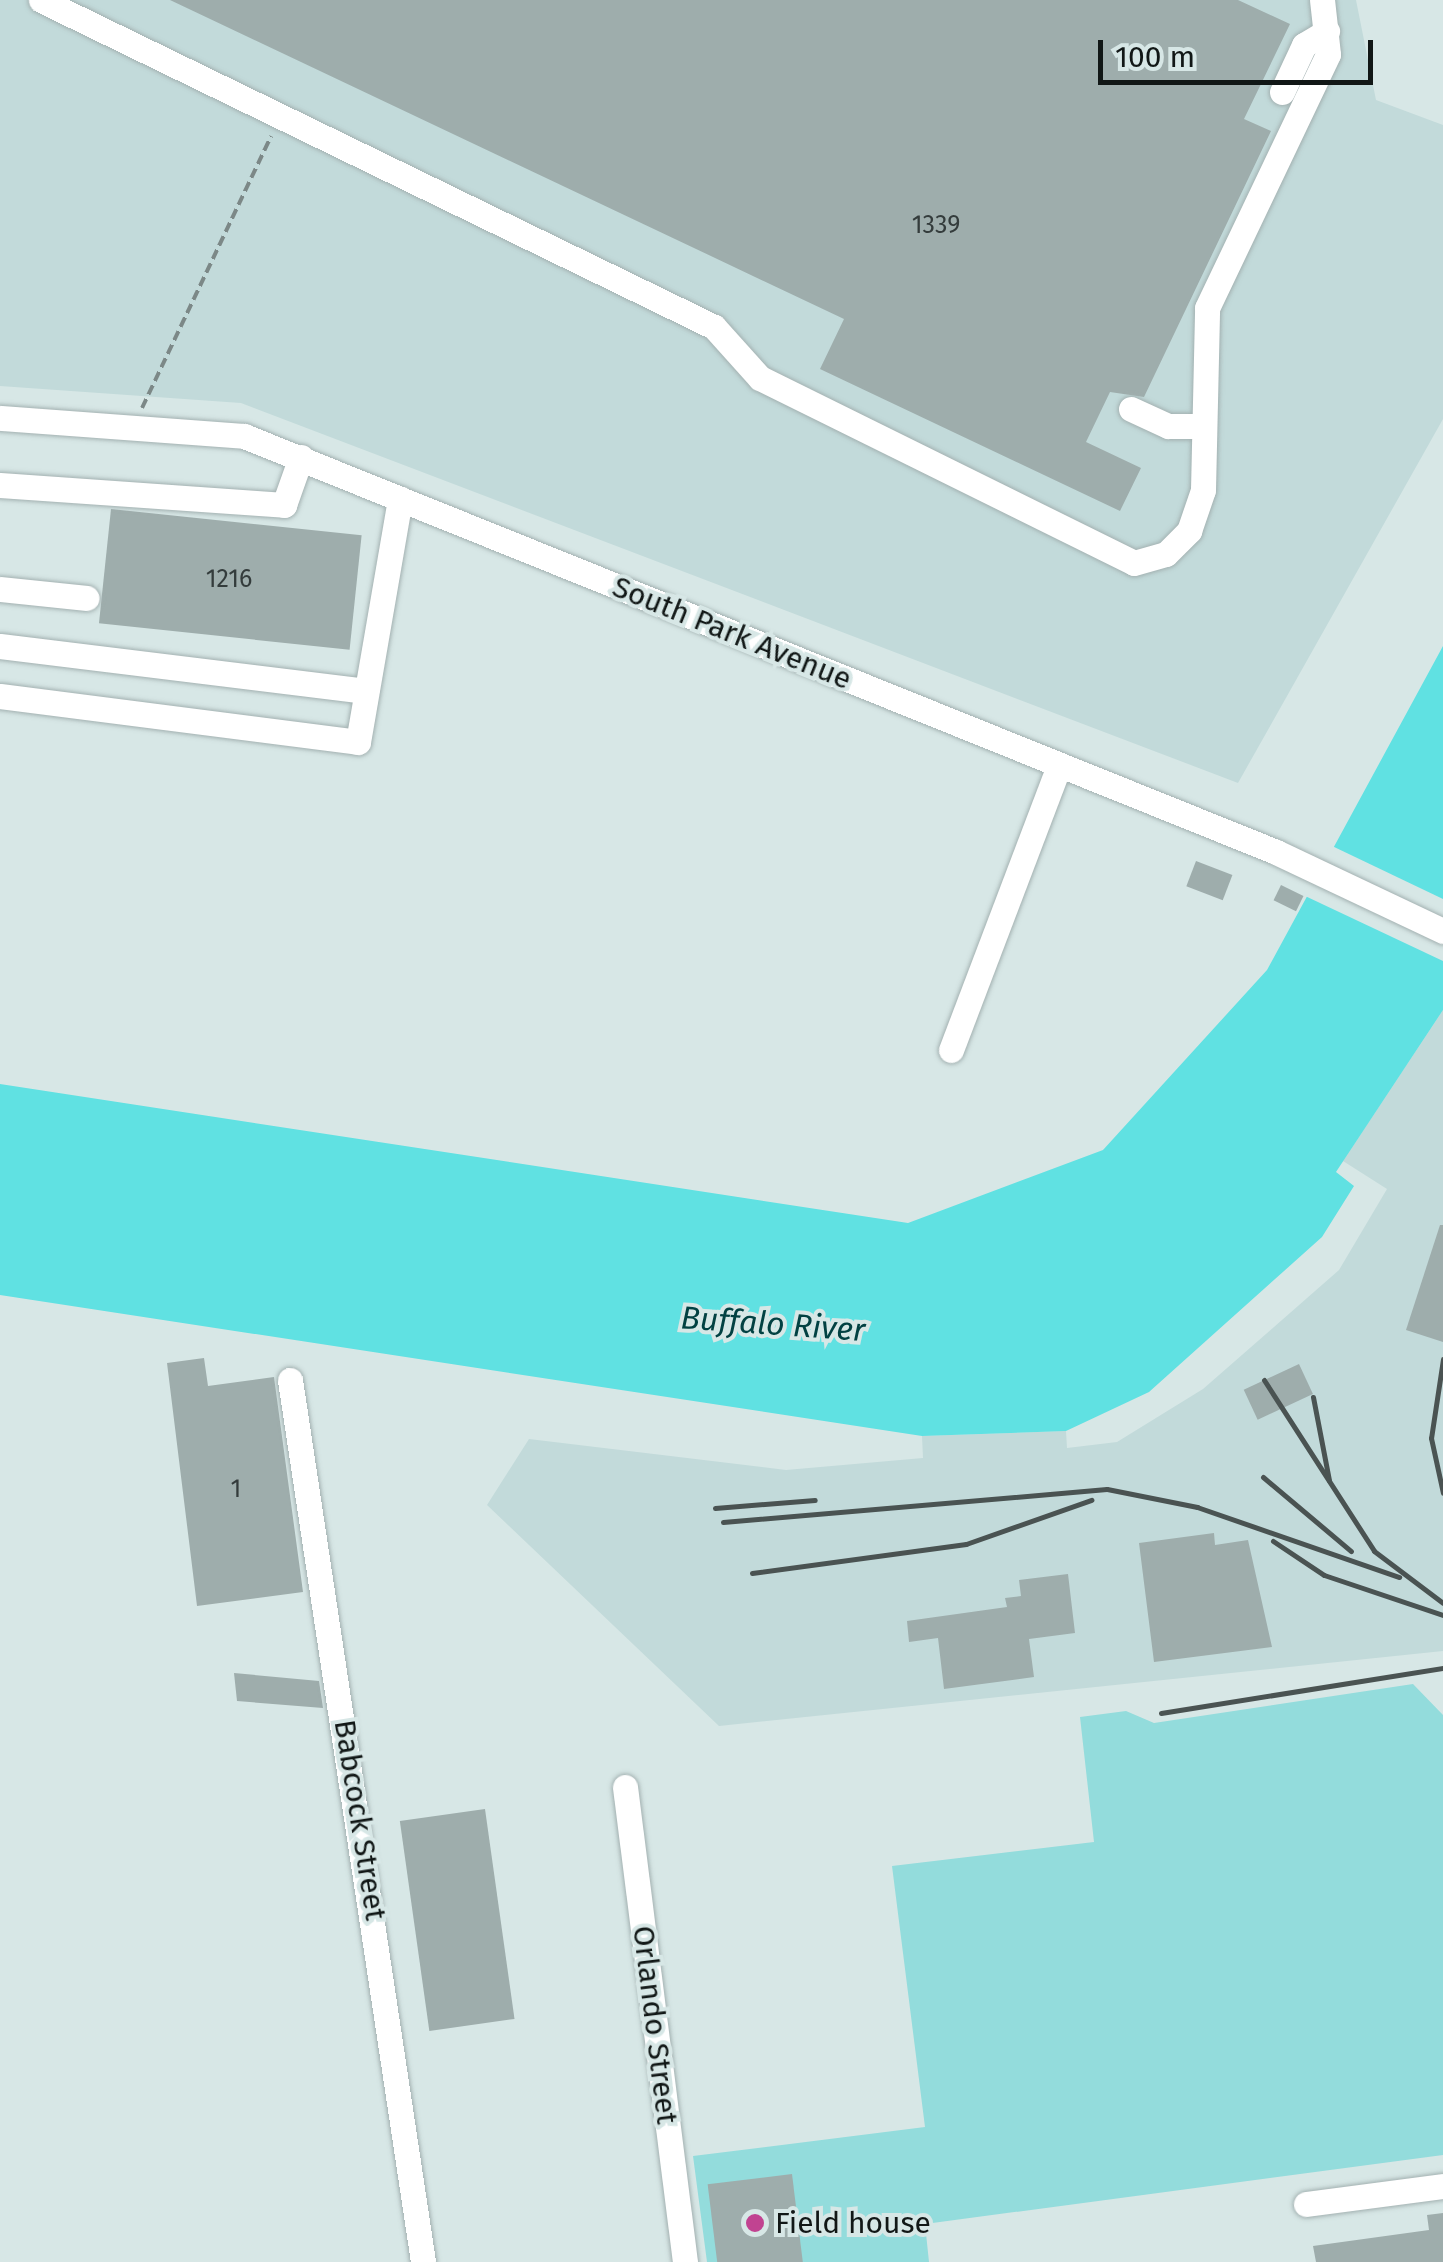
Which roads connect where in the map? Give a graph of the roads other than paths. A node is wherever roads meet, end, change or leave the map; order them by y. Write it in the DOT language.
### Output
graph roads {
  1 [pos="42,0"];
  2 [pos="1322,0"];
  3 [pos="1327,31"];
  4 [pos="1282,92"];
  5 [pos="1131,409"];
  6 [pos="0,418"];
  7 [pos="1204,426"];
  8 [pos="300,457"];
  9 [pos="0,485"];
  10 [pos="400,499"];
  11 [pos="0,588"];
  12 [pos="88,598"];
  13 [pos="0,646"];
  14 [pos="171,667"];
  15 [pos="366,690"];
  16 [pos="0,696"];
  17 [pos="167,714"];
  18 [pos="1058,764"];
  19 [pos="1443,931"];
  20 [pos="951,1050"];
  21 [pos="290,1380"];
  22 [pos="625,1787"];
  23 [pos="1443,2186"];
  24 [pos="1306,2204"];
  25 [pos="423,2262"];
  26 [pos="685,2262"];
  1 -- 7 [label="street"];
  2 -- 3 [label="street"];
  3 -- 4 [label="street"];
  3 -- 7 [label="street"];
  5 -- 7 [label="street"];
  6 -- 8 [label="street, South Park Avenue"];
  8 -- 9 [label="street"];
  8 -- 10 [label="street, South Park Avenue"];
  10 -- 15 [label="street"];
  10 -- 18 [label="street, South Park Avenue"];
  11 -- 12 [label="street"];
  13 -- 14 [label="street"];
  14 -- 15 [label="street"];
  14 -- 17 [label="street"];
  15 -- 17 [label="street"];
  16 -- 17 [label="street"];
  18 -- 19 [label="street, South Park Avenue"];
  18 -- 20 [label="street"];
  21 -- 25 [label="street, Babcock Street"];
  22 -- 26 [label="street, Orlando Street"];
  23 -- 24 [label="street"];
}
